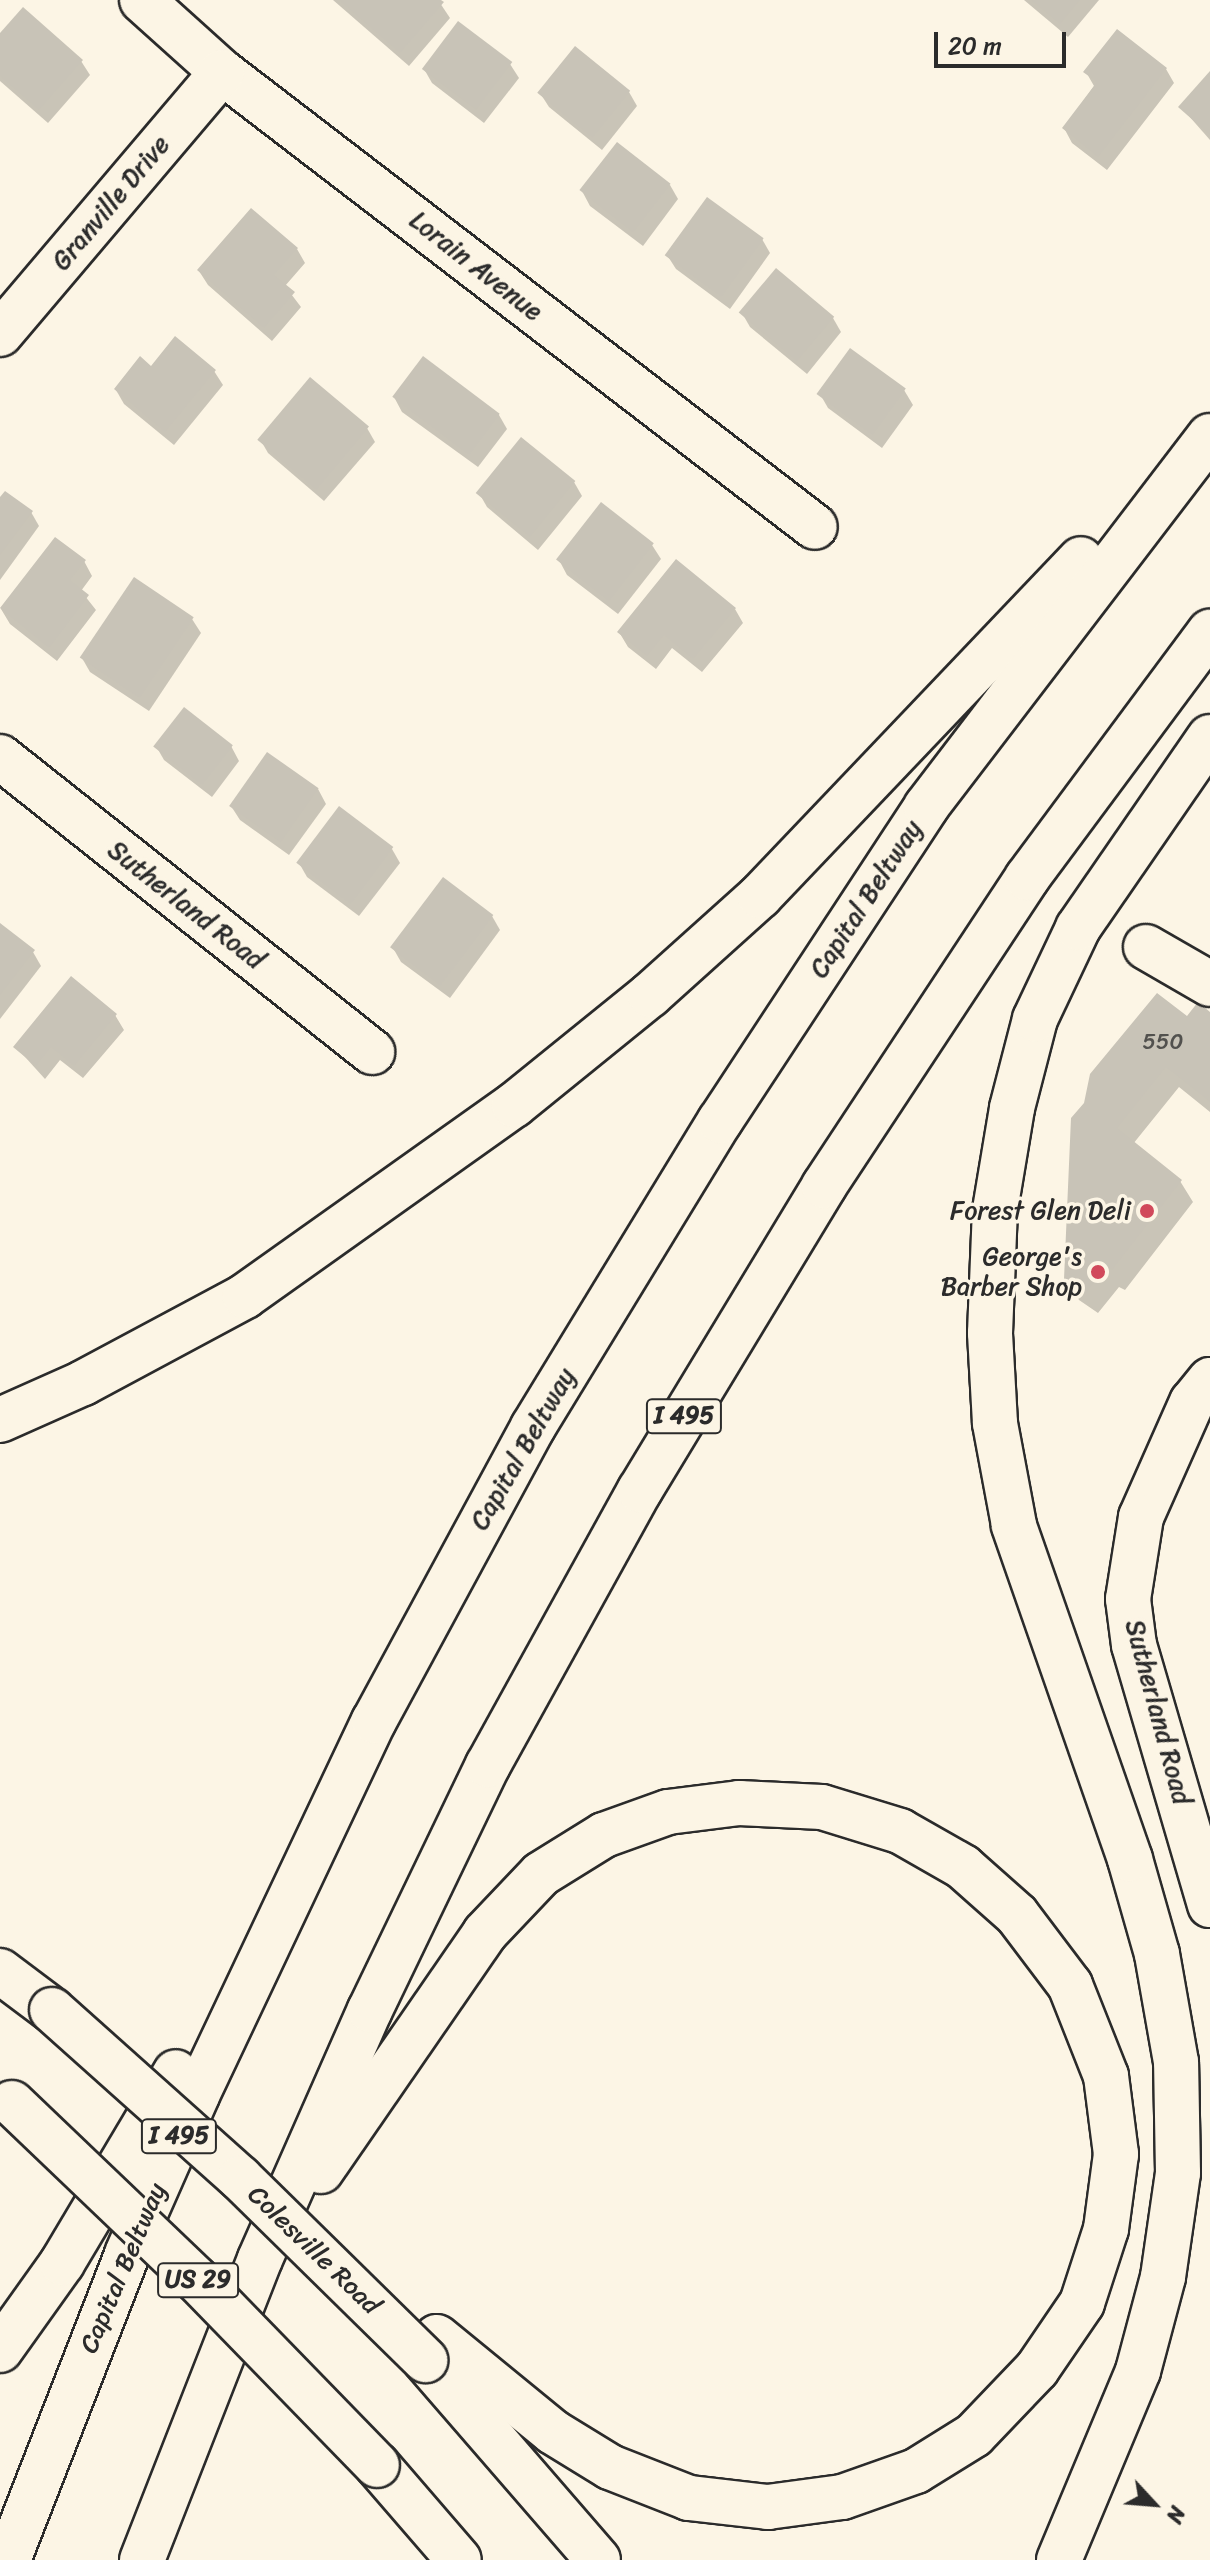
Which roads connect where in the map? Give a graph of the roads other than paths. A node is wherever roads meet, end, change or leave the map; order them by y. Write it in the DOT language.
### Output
graph roads {
  1 [pos="142,0"];
  2 [pos="222,72"];
  3 [pos="0,334"];
  4 [pos="1210,425"];
  5 [pos="1210,436"];
  6 [pos="815,527"];
  7 [pos="1210,632"];
  8 [pos="1210,737"];
  9 [pos="0,757"];
  10 [pos="1146,947"];
  11 [pos="1210,984"];
  12 [pos="372,1052"];
  13 [pos="1210,1380"];
  14 [pos="0,1420"];
  15 [pos="374,1721"];
  16 [pos="1210,1905"];
  17 [pos="0,1971"];
  18 [pos="4,2099"];
  19 [pos="260,2259"];
  20 [pos="431,2348"];
  21 [pos="0,2350"];
  22 [pos="8,2560"];
  23 [pos="142,2560"];
  24 [pos="459,2560"];
  25 [pos="598,2560"];
  26 [pos="1059,2560"];
  1 -- 2 [label="main road, Lorain Avenue"];
  2 -- 3 [label="main road, Granville Drive"];
  2 -- 6 [label="main road, Lorain Avenue"];
  4 -- 14 [label="main road"];
  5 -- 15 [label="main road, Capital Beltway / I 495"];
  7 -- 19 [label="main road, I 495"];
  8 -- 26 [label="main road"];
  9 -- 12 [label="main road, Sutherland Road"];
  10 -- 11 [label="main road"];
  13 -- 16 [label="main road, Sutherland Road"];
  15 -- 21 [label="main road"];
  15 -- 22 [label="main road, Capital Beltway / I 495"];
  17 -- 20 [label="main road, Colesville Road, bridge"];
  18 -- 24 [label="main road, US 29, bridge"];
  19 -- 20 [label="main road"];
  19 -- 23 [label="main road, I 495"];
  20 -- 25 [label="main road, Colesville Road"];
}
